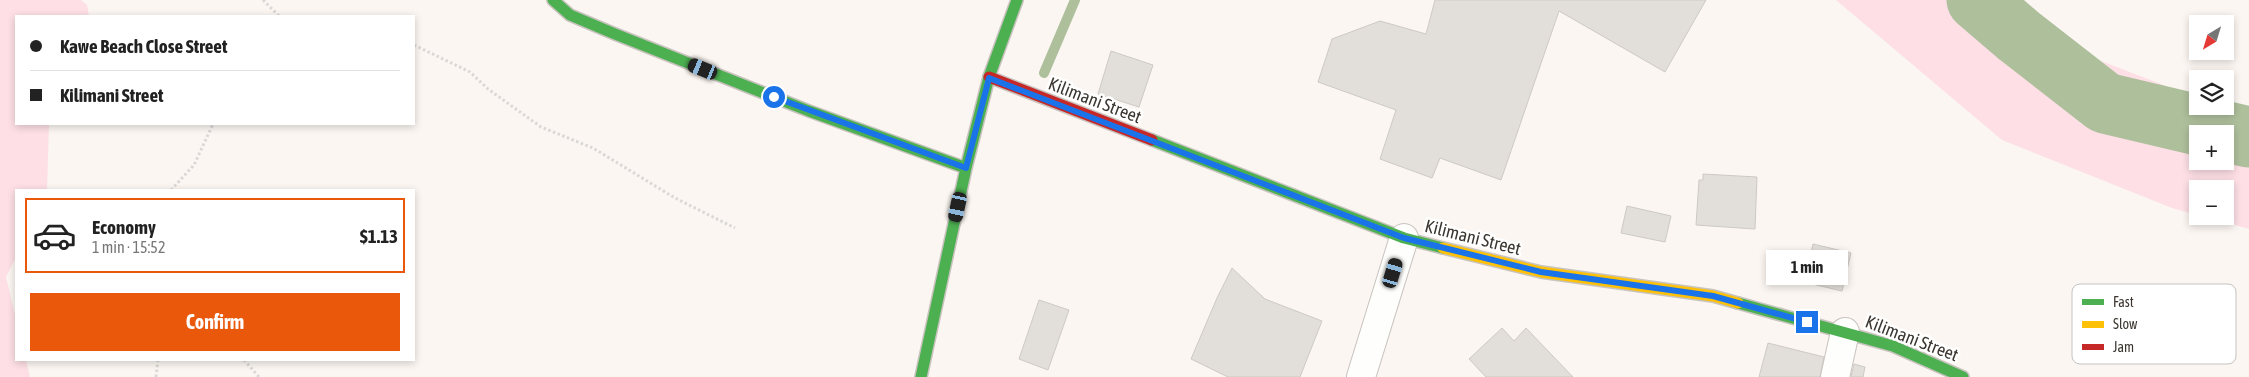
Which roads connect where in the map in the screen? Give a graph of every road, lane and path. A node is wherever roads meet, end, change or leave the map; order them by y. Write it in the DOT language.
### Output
graph roads {
  1 [pos="263,0"];
  2 [pos="553,0"];
  3 [pos="1017,0"];
  4 [pos="278,15"];
  5 [pos="415,45"];
  6 [pos="989,78"];
  7 [pos="213,125"];
  8 [pos="966,168"];
  9 [pos="171,189"];
  10 [pos="735,228"];
  11 [pos="1404,238"];
  12 [pos="1845,332"];
  13 [pos="158,361"];
  14 [pos="245,361"];
  15 [pos="156,377"];
  16 [pos="259,377"];
  17 [pos="921,377"];
  18 [pos="1361,377"];
  19 [pos="1835,377"];
  20 [pos="1963,377"];
  1 -- 4 [label="path"];
  2 -- 8 [label="street"];
  3 -- 6 [label="street"];
  5 -- 10 [label="path"];
  6 -- 8 [label="street"];
  6 -- 11 [label="street, Kilimani Street"];
  7 -- 9 [label="path"];
  8 -- 17 [label="street"];
  11 -- 12 [label="street, Kilimani Street"];
  11 -- 18 [label="street"];
  12 -- 19 [label="street"];
  12 -- 20 [label="street, Kilimani Street"];
  13 -- 15 [label="path"];
  14 -- 16 [label="path"];
}
